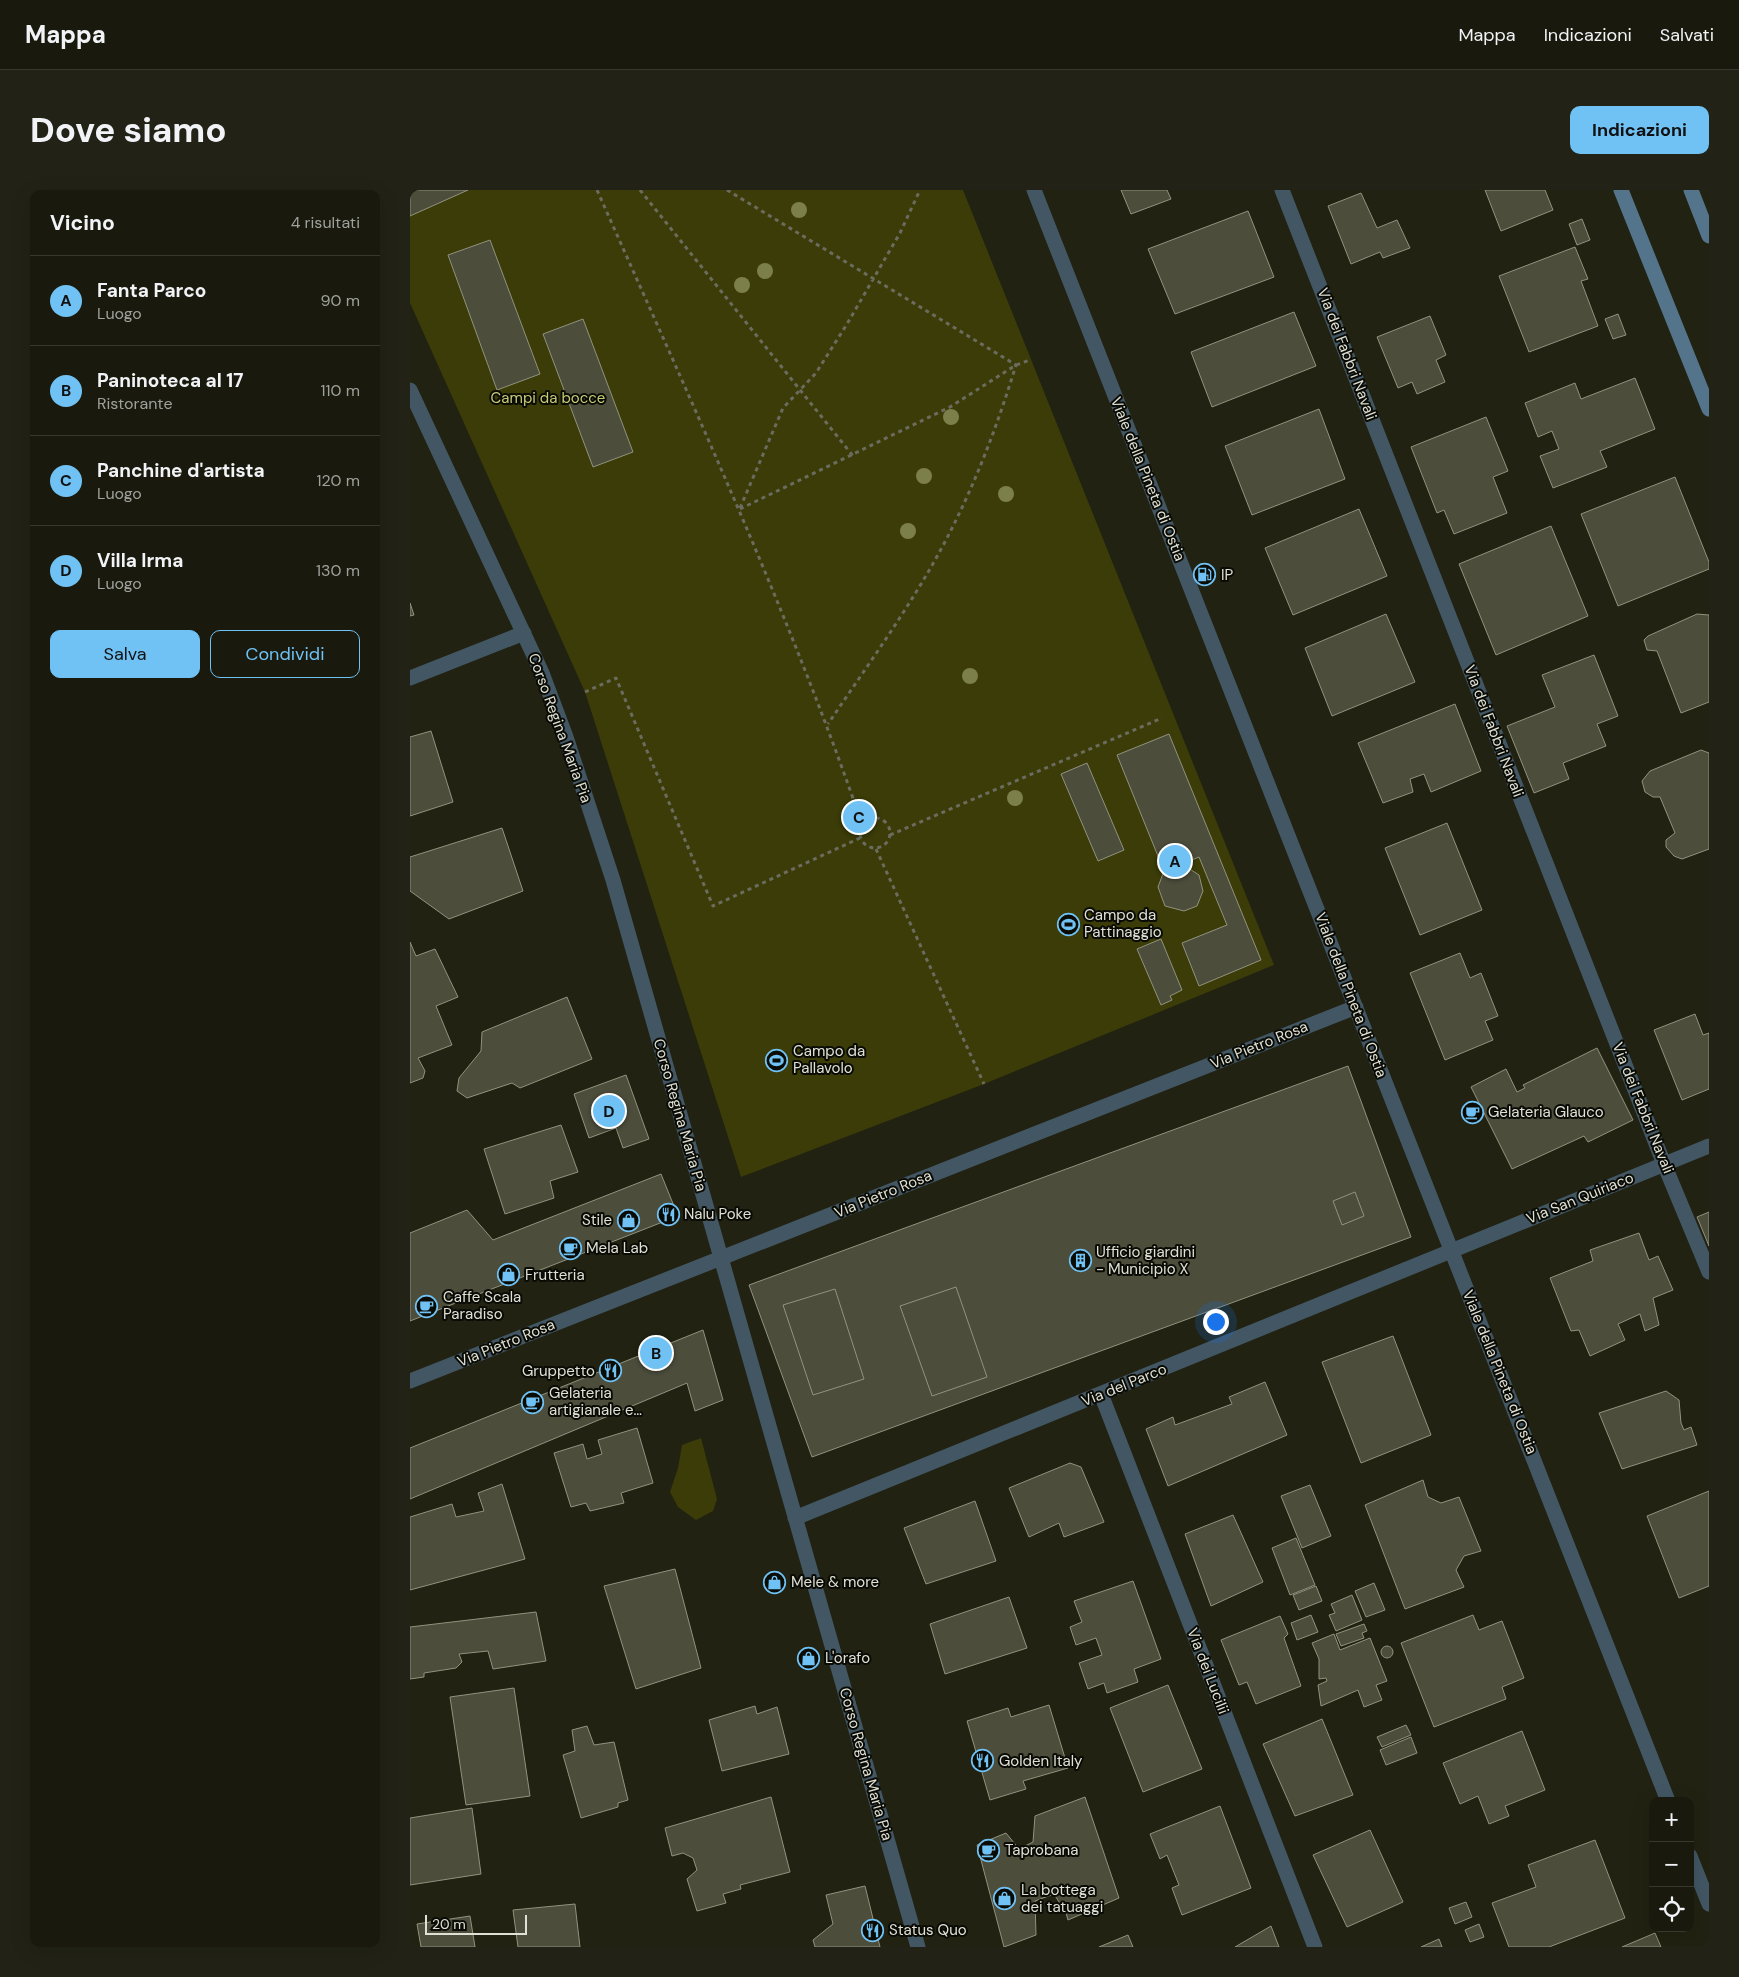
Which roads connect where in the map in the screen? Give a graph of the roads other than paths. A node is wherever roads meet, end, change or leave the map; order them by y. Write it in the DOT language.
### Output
graph roads {
  1 [pos="1034,190"];
  2 [pos="1282,190"];
  3 [pos="1621,190"];
  4 [pos="1690,190"];
  5 [pos="1709,236"];
  6 [pos="410,390"];
  7 [pos="1709,409"];
  8 [pos="524,633"];
  9 [pos="410,678"];
  10 [pos="1356,1007"];
  11 [pos="1709,1146"];
  12 [pos="1664,1164"];
  13 [pos="1452,1251"];
  14 [pos="720,1258"];
  15 [pos="1709,1272"];
  16 [pos="410,1381"];
  17 [pos="1101,1394"];
  18 [pos="795,1518"];
  19 [pos="1666,1797"];
  20 [pos="1694,1866"];
  21 [pos="1709,1904"];
  22 [pos="918,1947"];
  23 [pos="1315,1947"];
  1 -- 10 [label="street, Viale della Pineta di Ostia"];
  2 -- 12 [label="street, Via dei Fabbri Navali"];
  3 -- 7 [label="main road"];
  4 -- 5 [label="main road"];
  6 -- 8 [label="street, Corso Regina Maria Pia"];
  8 -- 9 [label="street"];
  8 -- 14 [label="street, Corso Regina Maria Pia"];
  10 -- 13 [label="street, Viale della Pineta di Ostia"];
  10 -- 14 [label="street, Via Pietro Rosa"];
  11 -- 12 [label="street, Via San Quiriaco"];
  12 -- 13 [label="street, Via San Quiriaco"];
  12 -- 15 [label="street, Via dei Fabbri Navali"];
  13 -- 17 [label="street, Via del Parco"];
  13 -- 19 [label="street, Viale della Pineta di Ostia"];
  14 -- 16 [label="street, Via Pietro Rosa"];
  14 -- 18 [label="street, Corso Regina Maria Pia"];
  17 -- 18 [label="street, Via del Parco"];
  17 -- 23 [label="street, Via dei Lucilii"];
  18 -- 22 [label="street, Corso Regina Maria Pia"];
  20 -- 21 [label="street"];
}
